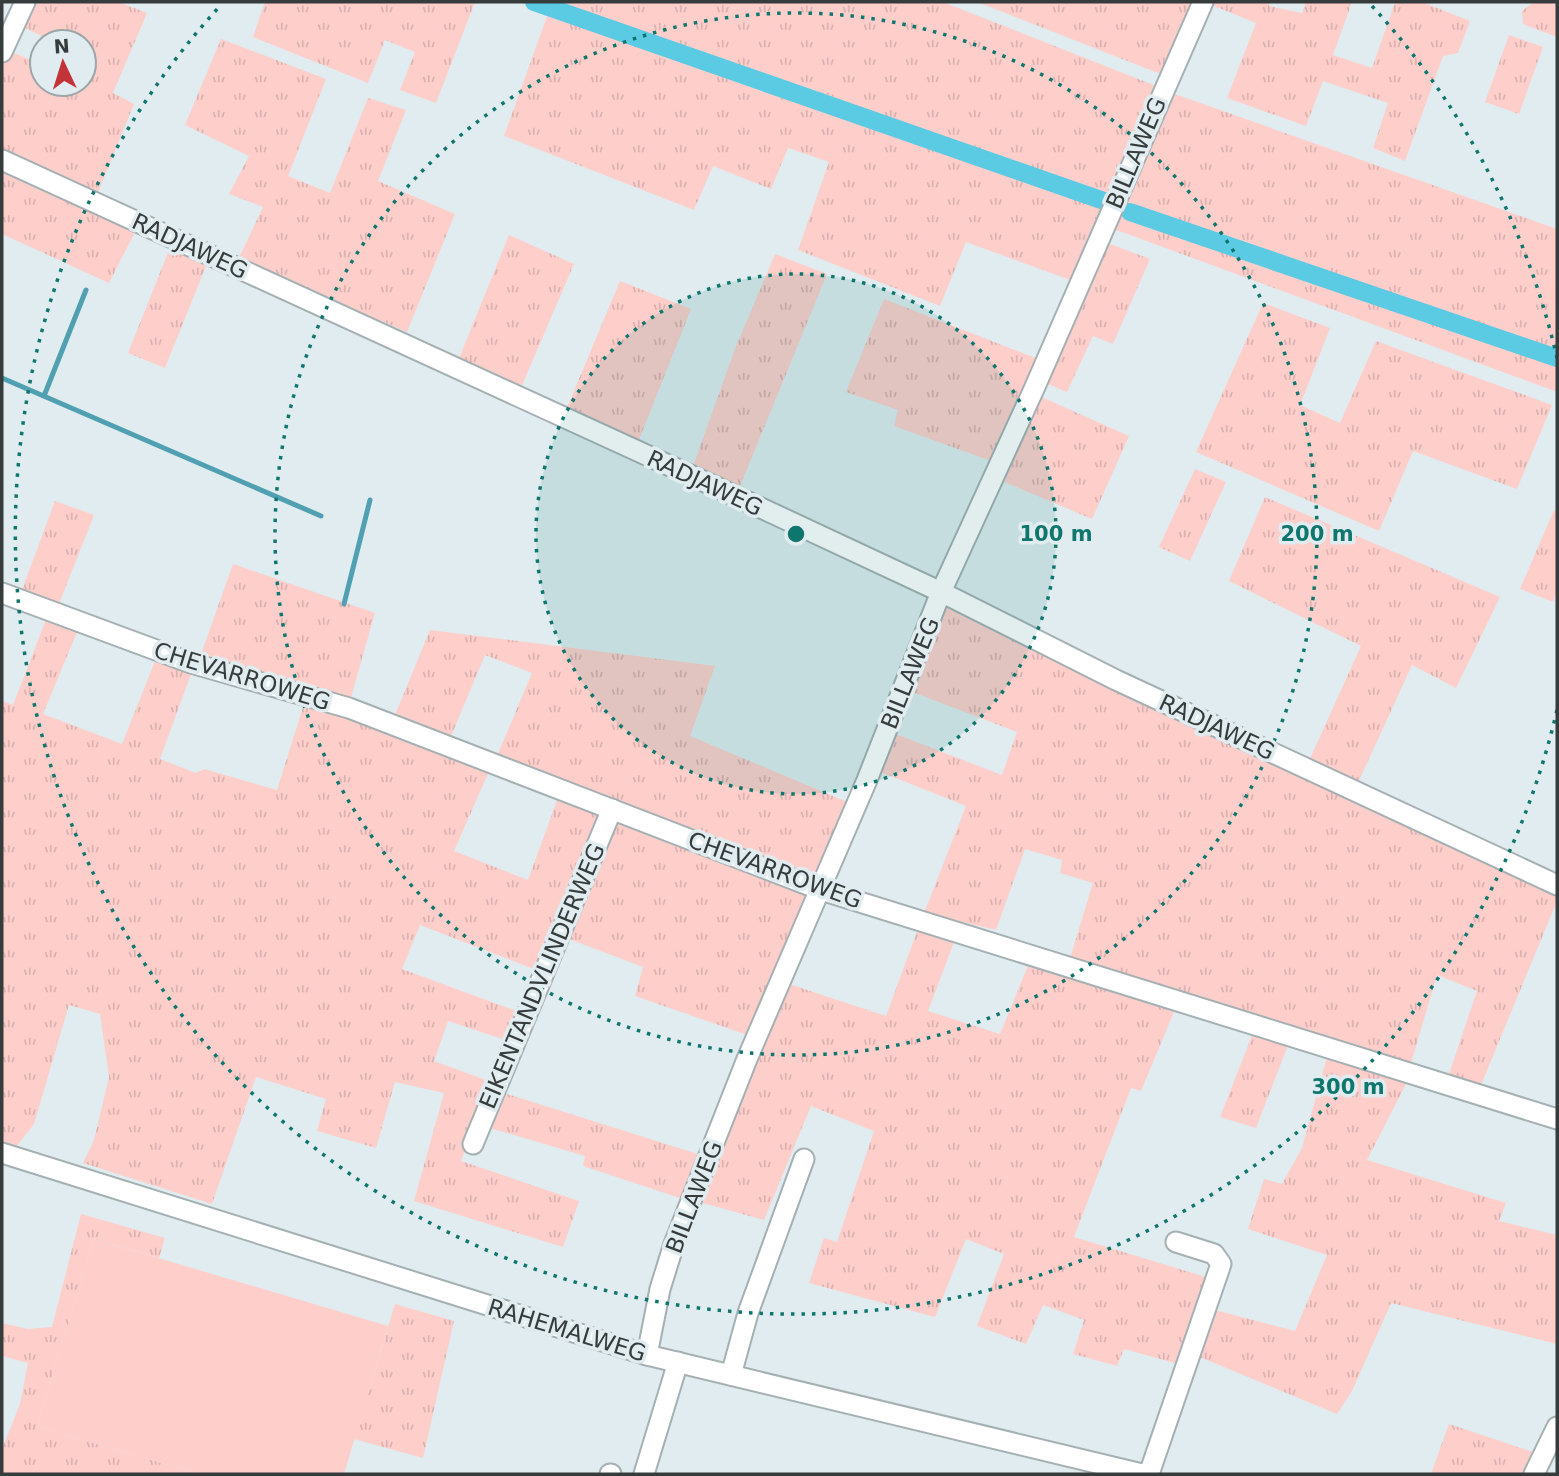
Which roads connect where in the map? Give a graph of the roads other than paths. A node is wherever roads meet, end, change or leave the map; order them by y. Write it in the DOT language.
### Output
graph roads {
  1 [pos="25,2"];
  2 [pos="1203,2"];
  3 [pos="2,52"];
  4 [pos="2,160"];
  5 [pos="941,592"];
  6 [pos="2,593"];
  7 [pos="612,809"];
  8 [pos="1557,885"];
  9 [pos="821,890"];
  10 [pos="1557,1119"];
  11 [pos="473,1144"];
  12 [pos="2,1153"];
  13 [pos="804,1159"];
  14 [pos="1176,1242"];
  15 [pos="647,1355"];
  16 [pos="678,1362"];
  17 [pos="731,1375"];
  18 [pos="1557,1427"];
  19 [pos="644,1474"];
  20 [pos="1142,1474"];
  21 [pos="1149,1474"];
  22 [pos="1534,1474"];
  1 -- 3 [label="street"];
  2 -- 5 [label="street, BILLAWEG"];
  4 -- 5 [label="street, RADJAWEG"];
  5 -- 8 [label="street, RADJAWEG"];
  5 -- 9 [label="street, BILLAWEG"];
  6 -- 7 [label="street, CHEVARROWEG"];
  7 -- 9 [label="street, CHEVARROWEG"];
  7 -- 11 [label="street, EIKENTANDVLINDERWEG"];
  9 -- 10 [label="street, CHEVARROWEG"];
  9 -- 15 [label="street, BILLAWEG"];
  12 -- 15 [label="street, RAHEMALWEG"];
  13 -- 17 [label="street"];
  14 -- 21 [label="street"];
  15 -- 16 [label="street, RAHEMALWEG"];
  16 -- 17 [label="street, RAHEMALWEG"];
  16 -- 19 [label="street"];
  17 -- 20 [label="street, RAHEMALWEG"];
  18 -- 22 [label="street"];
}
